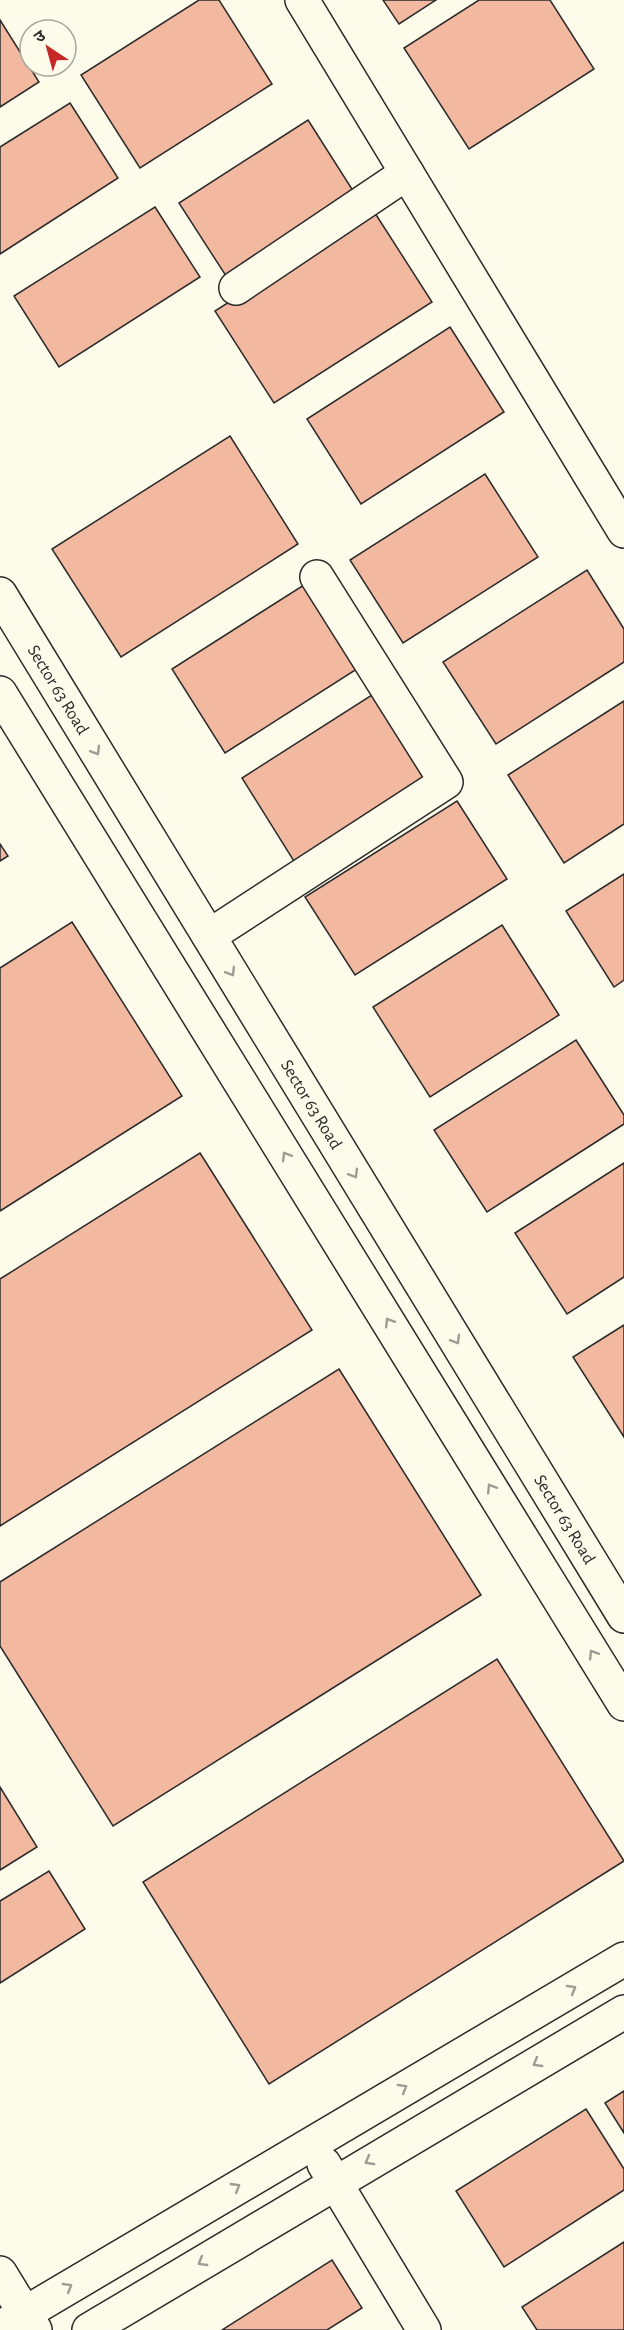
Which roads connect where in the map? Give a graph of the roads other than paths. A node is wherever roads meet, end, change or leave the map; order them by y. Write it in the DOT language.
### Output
graph roads {
  1 [pos="302,0"];
  2 [pos="407,173"];
  3 [pos="236,288"];
  4 [pos="624,531"];
  5 [pos="317,577"];
  6 [pos="0,594"];
  7 [pos="0,693"];
  8 [pos="209,936"];
  9 [pos="624,1616"];
  10 [pos="624,1704"];
  11 [pos="624,1959"];
  12 [pos="624,2012"];
  13 [pos="311,2142"];
  14 [pos="335,2182"];
  15 [pos="0,2273"];
  16 [pos="20,2324"];
  17 [pos="89,2330"];
  18 [pos="424,2330"];
  1 -- 2 [label="street"];
  2 -- 3 [label="street"];
  2 -- 4 [label="street"];
  5 -- 8 [label="street"];
  6 -- 8 [label="street, Sector 63 Road, one-way"];
  10 -- 7 [label="street, one-way"];
  8 -- 9 [label="street, Sector 63 Road, one-way"];
  13 -- 11 [label="street, one-way"];
  12 -- 14 [label="street, one-way"];
  13 -- 14 [label="street"];
  16 -- 13 [label="street, one-way"];
  14 -- 17 [label="street, one-way"];
  14 -- 18 [label="street"];
  15 -- 16 [label="street"];
}
